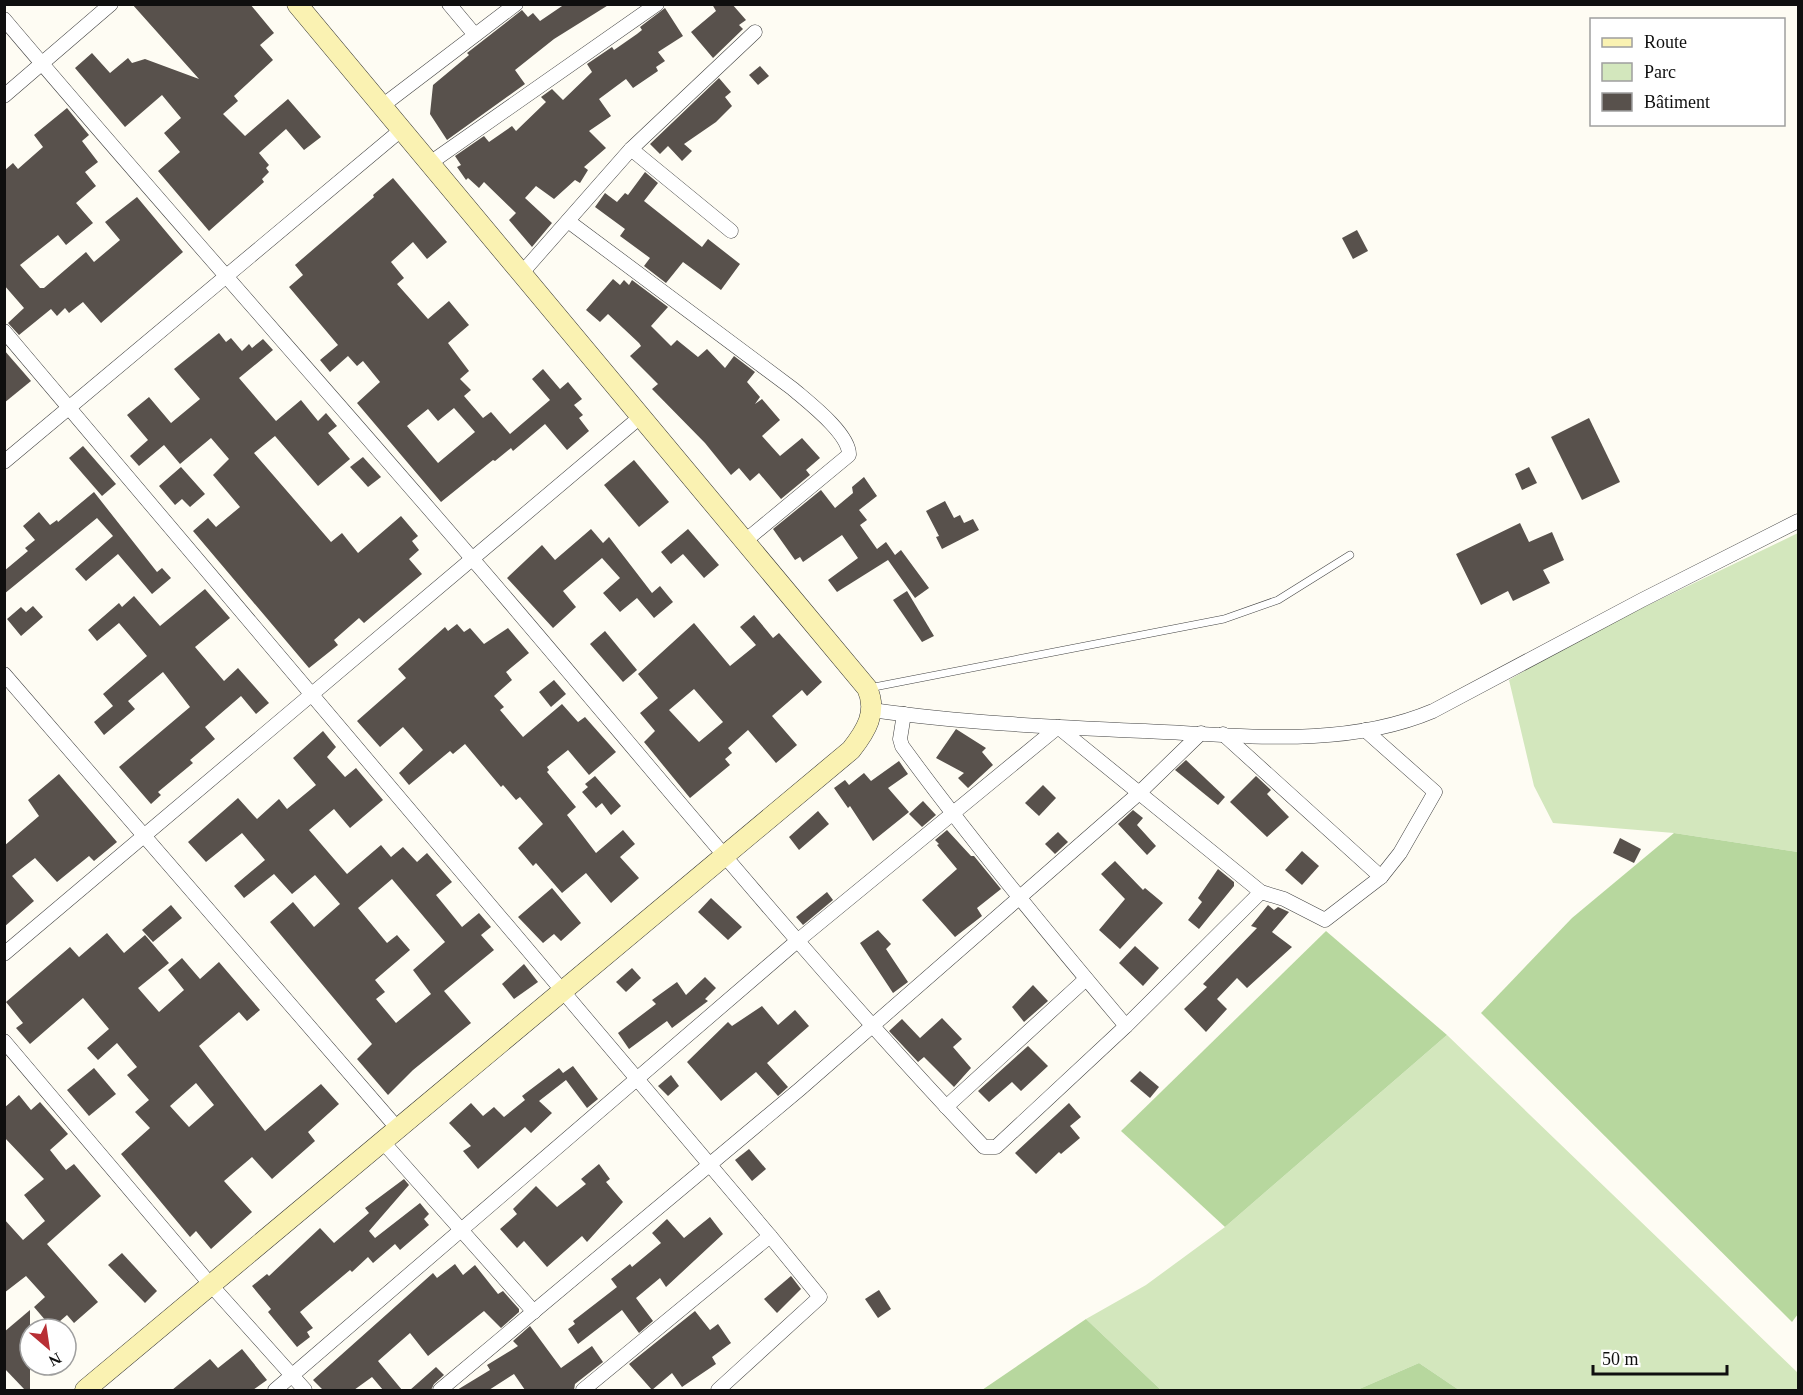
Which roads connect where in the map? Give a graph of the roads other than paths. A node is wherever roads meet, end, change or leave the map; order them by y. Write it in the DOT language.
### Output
graph roads {
  1 [pos="111,4"];
  2 [pos="297,4"];
  3 [pos="448,4"];
  4 [pos="516,4"];
  5 [pos="657,4"];
  6 [pos="4,20"];
  7 [pos="755,32"];
  8 [pos="475,35"];
  9 [pos="42,63"];
  10 [pos="4,96"];
  11 [pos="382,106"];
  12 [pos="401,130"];
  13 [pos="631,149"];
  14 [pos="430,164"];
  15 [pos="568,221"];
  16 [pos="731,231"];
  17 [pos="225,275"];
  18 [pos="520,275"];
  19 [pos="4,331"];
  20 [pos="70,406"];
  21 [pos="639,418"];
  22 [pos="4,462"];
  23 [pos="1798,521"];
  24 [pos="745,541"];
  25 [pos="1350,555"];
  26 [pos="472,559"];
  27 [pos="4,674"];
  28 [pos="867,688"];
  29 [pos="312,695"];
  30 [pos="872,710"];
  31 [pos="904,714"];
  32 [pos="1058,727"];
  33 [pos="1365,730"];
  34 [pos="1201,733"];
  35 [pos="1223,734"];
  36 [pos="1138,794"];
  37 [pos="951,813"];
  38 [pos="144,838"];
  39 [pos="724,855"];
  40 [pos="1381,877"];
  41 [pos="1261,892"];
  42 [pos="1019,899"];
  43 [pos="796,942"];
  44 [pos="4,954"];
  45 [pos="1086,979"];
  46 [pos="562,991"];
  47 [pos="871,1026"];
  48 [pos="1126,1026"];
  49 [pos="4,1041"];
  50 [pos="638,1080"];
  51 [pos="946,1107"];
  52 [pos="398,1129"];
  53 [pos="382,1142"];
  54 [pos="709,1165"];
  55 [pos="460,1229"];
  56 [pos="770,1236"];
  57 [pos="210,1284"];
  58 [pos="534,1312"];
  59 [pos="292,1375"];
  60 [pos="85,1390"];
  61 [pos="275,1390"];
  62 [pos="305,1390"];
  63 [pos="440,1390"];
  64 [pos="584,1390"];
  65 [pos="718,1390"];
  1 -- 9 [label="street"];
  2 -- 11 [label="street"];
  3 -- 8 [label="street"];
  4 -- 8 [label="street"];
  5 -- 14 [label="street"];
  6 -- 9 [label="street"];
  7 -- 13 [label="street"];
  8 -- 11 [label="street"];
  9 -- 10 [label="street"];
  9 -- 17 [label="street"];
  11 -- 12 [label="street"];
  12 -- 14 [label="street"];
  12 -- 17 [label="street"];
  13 -- 15 [label="street"];
  13 -- 16 [label="street"];
  14 -- 18 [label="street"];
  15 -- 18 [label="street"];
  15 -- 24 [label="street"];
  17 -- 20 [label="street"];
  17 -- 26 [label="street"];
  18 -- 21 [label="street"];
  19 -- 20 [label="street"];
  20 -- 22 [label="street"];
  20 -- 29 [label="street"];
  21 -- 24 [label="street"];
  21 -- 26 [label="street"];
  23 -- 33 [label="street"];
  24 -- 28 [label="street"];
  25 -- 28 [label="lane"];
  26 -- 29 [label="street"];
  26 -- 39 [label="street"];
  27 -- 38 [label="street"];
  28 -- 30 [label="street"];
  29 -- 38 [label="street"];
  29 -- 46 [label="street"];
  30 -- 31 [label="street"];
  30 -- 39 [label="street"];
  31 -- 32 [label="street"];
  31 -- 37 [label="street"];
  32 -- 34 [label="street"];
  32 -- 36 [label="street"];
  32 -- 37 [label="street"];
  33 -- 35 [label="street"];
  33 -- 40 [label="street"];
  34 -- 35 [label="street"];
  34 -- 36 [label="street"];
  35 -- 40 [label="street"];
  36 -- 41 [label="street"];
  36 -- 42 [label="street"];
  37 -- 42 [label="street"];
  37 -- 43 [label="street"];
  38 -- 44 [label="street"];
  38 -- 52 [label="street"];
  39 -- 43 [label="street"];
  39 -- 46 [label="street"];
  40 -- 41 [label="street"];
  41 -- 48 [label="street"];
  42 -- 45 [label="street"];
  42 -- 47 [label="street"];
  43 -- 47 [label="street"];
  43 -- 50 [label="street"];
  45 -- 48 [label="street"];
  45 -- 51 [label="street"];
  46 -- 50 [label="street"];
  46 -- 52 [label="street"];
  47 -- 51 [label="street"];
  47 -- 54 [label="street"];
  48 -- 51 [label="street"];
  49 -- 57 [label="street"];
  50 -- 54 [label="street"];
  50 -- 55 [label="street"];
  52 -- 53 [label="street"];
  53 -- 55 [label="street"];
  53 -- 57 [label="street"];
  54 -- 56 [label="street"];
  54 -- 58 [label="street"];
  55 -- 58 [label="street"];
  55 -- 59 [label="street"];
  56 -- 64 [label="street"];
  56 -- 65 [label="street"];
  57 -- 59 [label="street"];
  57 -- 60 [label="street"];
  58 -- 63 [label="street"];
  59 -- 61 [label="street"];
  59 -- 62 [label="street"];
}
